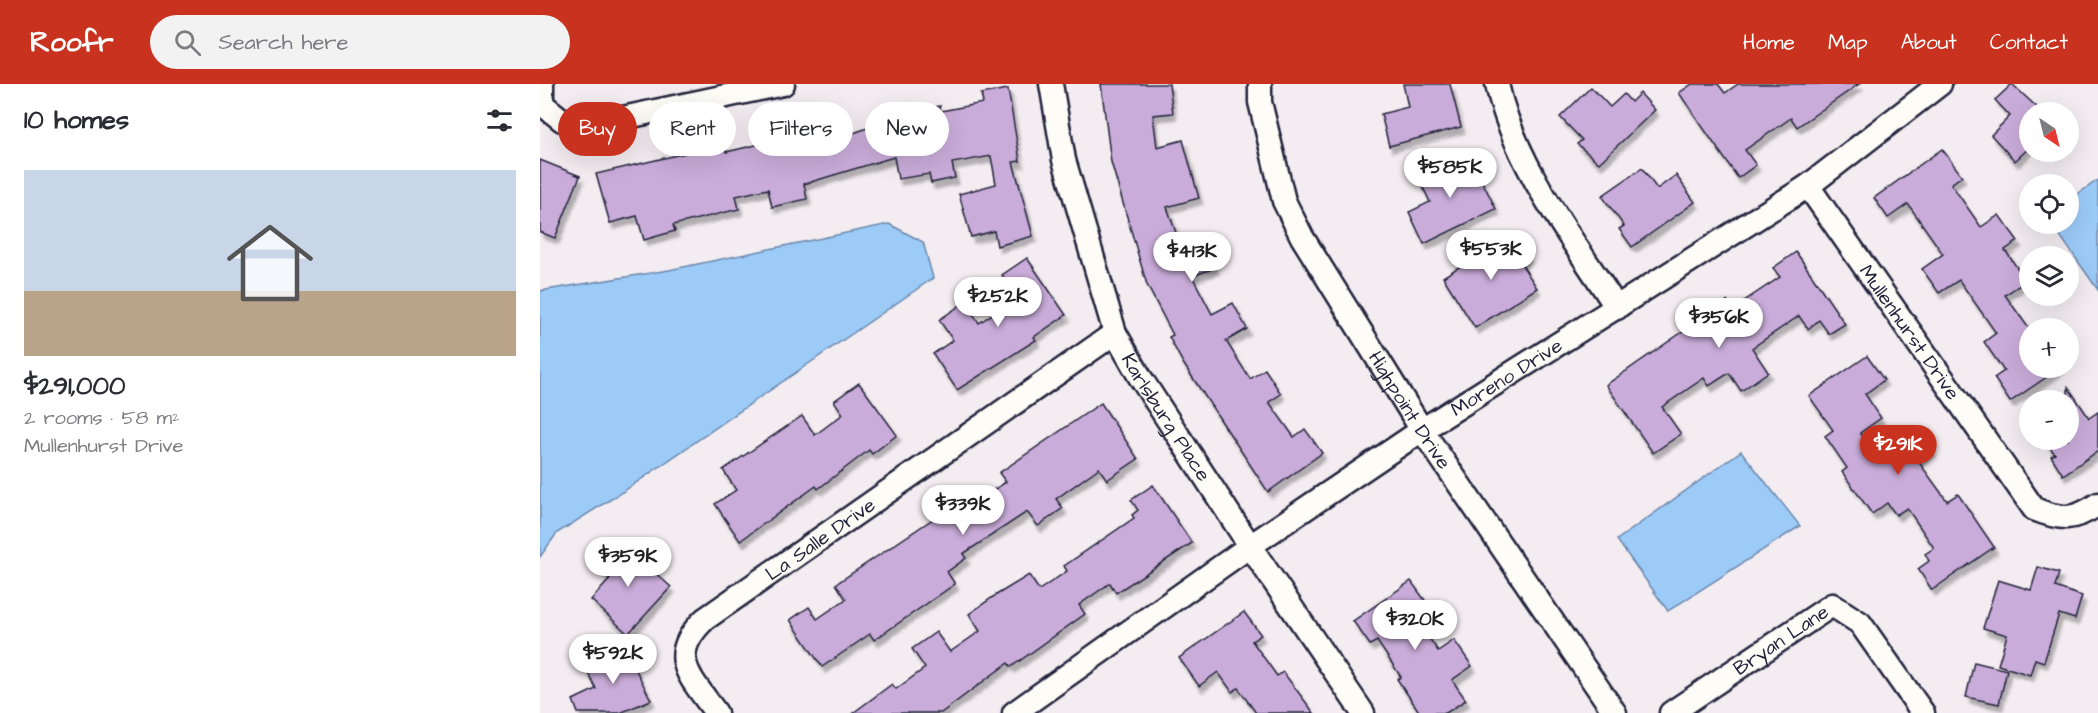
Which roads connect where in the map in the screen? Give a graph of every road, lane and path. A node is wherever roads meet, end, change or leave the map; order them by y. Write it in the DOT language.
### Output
graph roads {
  1 [pos="542,84"];
  2 [pos="783,84"];
  3 [pos="1052,84"];
  4 [pos="1260,84"];
  5 [pos="1497,84"];
  6 [pos="1940,84"];
  7 [pos="1808,186"];
  8 [pos="1617,308"];
  9 [pos="1115,333"];
  10 [pos="1422,430"];
  11 [pos="2098,504"];
  12 [pos="1250,546"];
  13 [pos="716,713"];
  14 [pos="1014,713"];
  15 [pos="1363,713"];
  16 [pos="1616,713"];
  17 [pos="1671,713"];
  18 [pos="1923,713"];
  1 -- 2 [label="street"];
  3 -- 9 [label="street, Karlsburg Place"];
  4 -- 10 [label="street, Highpoint Drive"];
  5 -- 8 [label="street"];
  6 -- 7 [label="street, Moreno Drive"];
  7 -- 8 [label="street, Moreno Drive"];
  7 -- 11 [label="street, Mullenhurst Drive"];
  8 -- 10 [label="street, Moreno Drive"];
  9 -- 12 [label="street, Karlsburg Place"];
  9 -- 13 [label="street, La Salle Drive"];
  10 -- 12 [label="street, Moreno Drive"];
  10 -- 16 [label="street, Highpoint Drive"];
  12 -- 14 [label="street, Moreno Drive"];
  12 -- 15 [label="street, Karlsburg Place"];
  17 -- 18 [label="street, Bryan Lane"];
}
